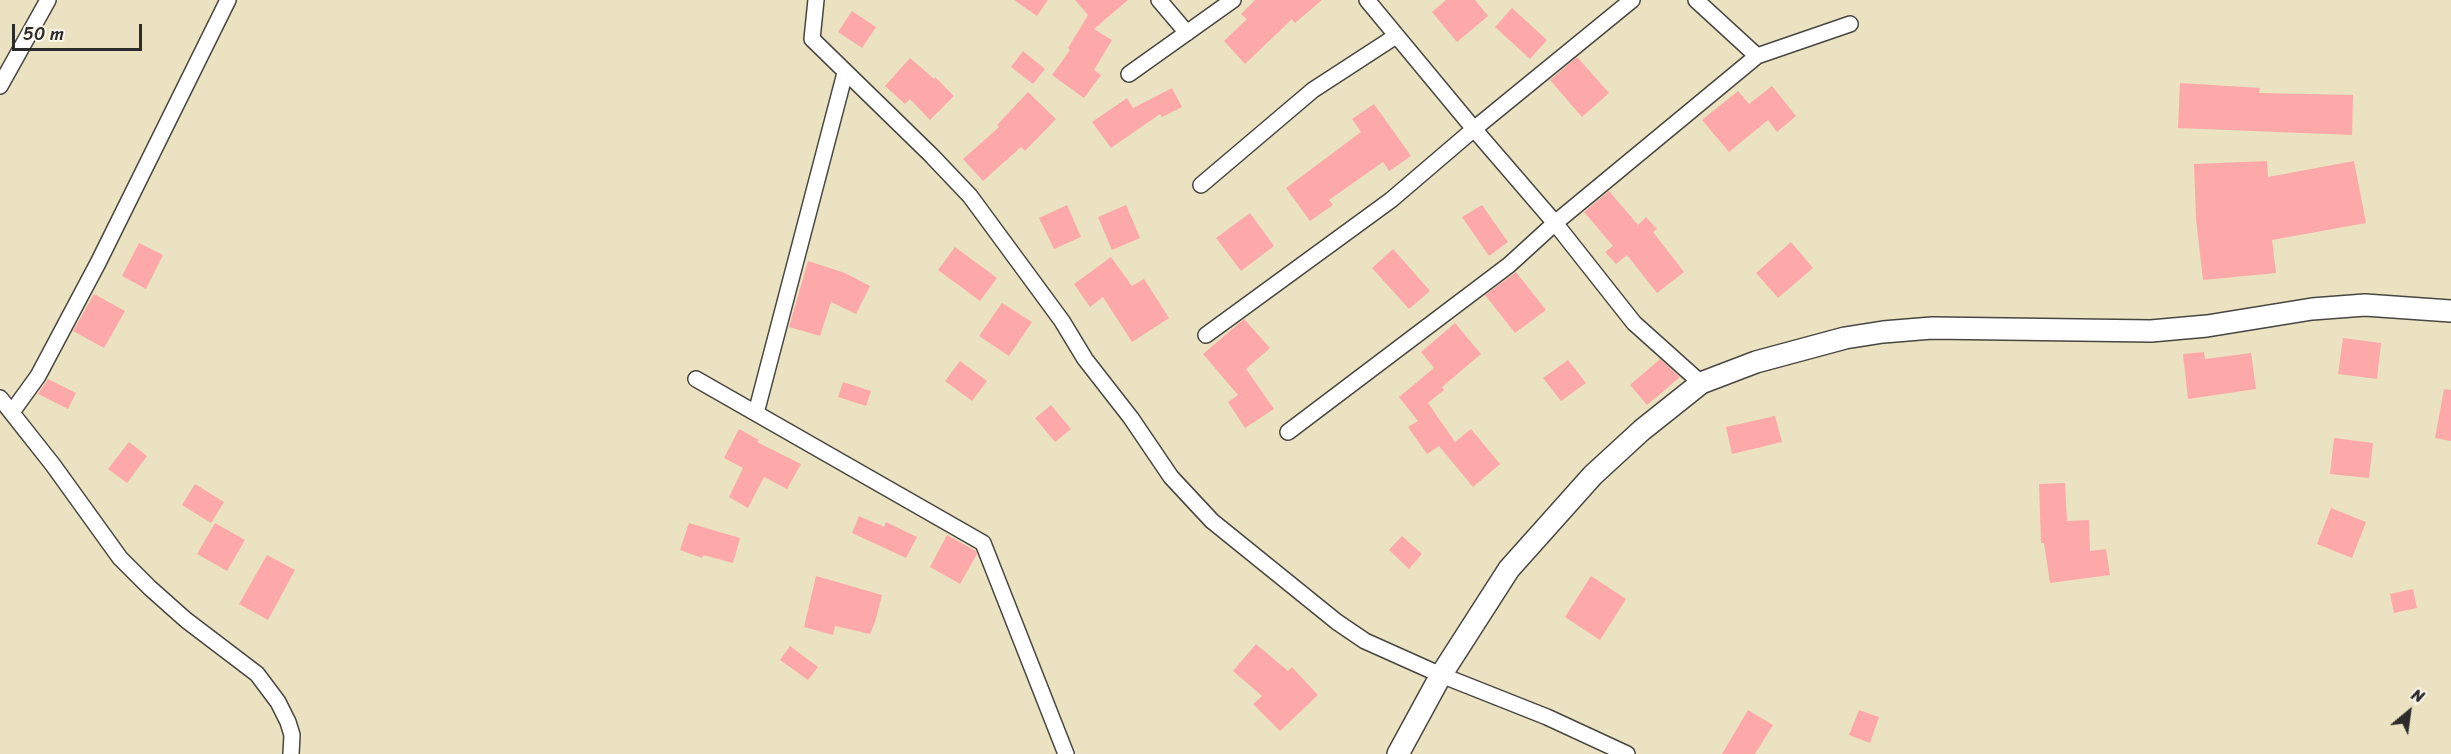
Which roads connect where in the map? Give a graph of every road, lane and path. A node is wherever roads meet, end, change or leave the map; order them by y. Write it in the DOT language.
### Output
graph roads {
  1 [pos="48,0"];
  2 [pos="228,0"];
  3 [pos="816,0"];
  4 [pos="1160,0"];
  5 [pos="1233,0"];
  6 [pos="1367,0"];
  7 [pos="1632,0"];
  8 [pos="1696,0"];
  9 [pos="1850,24"];
  10 [pos="1187,33"];
  11 [pos="1396,36"];
  12 [pos="1757,56"];
  13 [pos="845,73"];
  14 [pos="1129,74"];
  15 [pos="0,86"];
  16 [pos="1474,129"];
  17 [pos="1201,185"];
  18 [pos="1555,223"];
  19 [pos="2451,311"];
  20 [pos="1206,335"];
  21 [pos="696,379"];
  22 [pos="1701,383"];
  23 [pos="0,398"];
  24 [pos="12,412"];
  25 [pos="756,413"];
  26 [pos="1288,432"];
  27 [pos="1441,675"];
  28 [pos="291,754"];
  29 [pos="1066,754"];
  30 [pos="1398,754"];
  31 [pos="1627,754"];
  1 -- 15 [label="street"];
  2 -- 24 [label="street"];
  3 -- 13 [label="street"];
  4 -- 10 [label="street"];
  5 -- 10 [label="street"];
  6 -- 11 [label="street"];
  7 -- 16 [label="street"];
  8 -- 12 [label="street"];
  9 -- 12 [label="street"];
  10 -- 14 [label="street"];
  11 -- 16 [label="street"];
  11 -- 17 [label="street"];
  12 -- 18 [label="street"];
  13 -- 25 [label="street"];
  13 -- 27 [label="street"];
  16 -- 18 [label="street"];
  16 -- 20 [label="street"];
  18 -- 22 [label="street"];
  18 -- 26 [label="street"];
  19 -- 22 [label="street"];
  21 -- 25 [label="street"];
  22 -- 27 [label="street"];
  23 -- 24 [label="street"];
  24 -- 28 [label="street"];
  25 -- 29 [label="street"];
  27 -- 30 [label="street"];
  27 -- 31 [label="street"];
}
